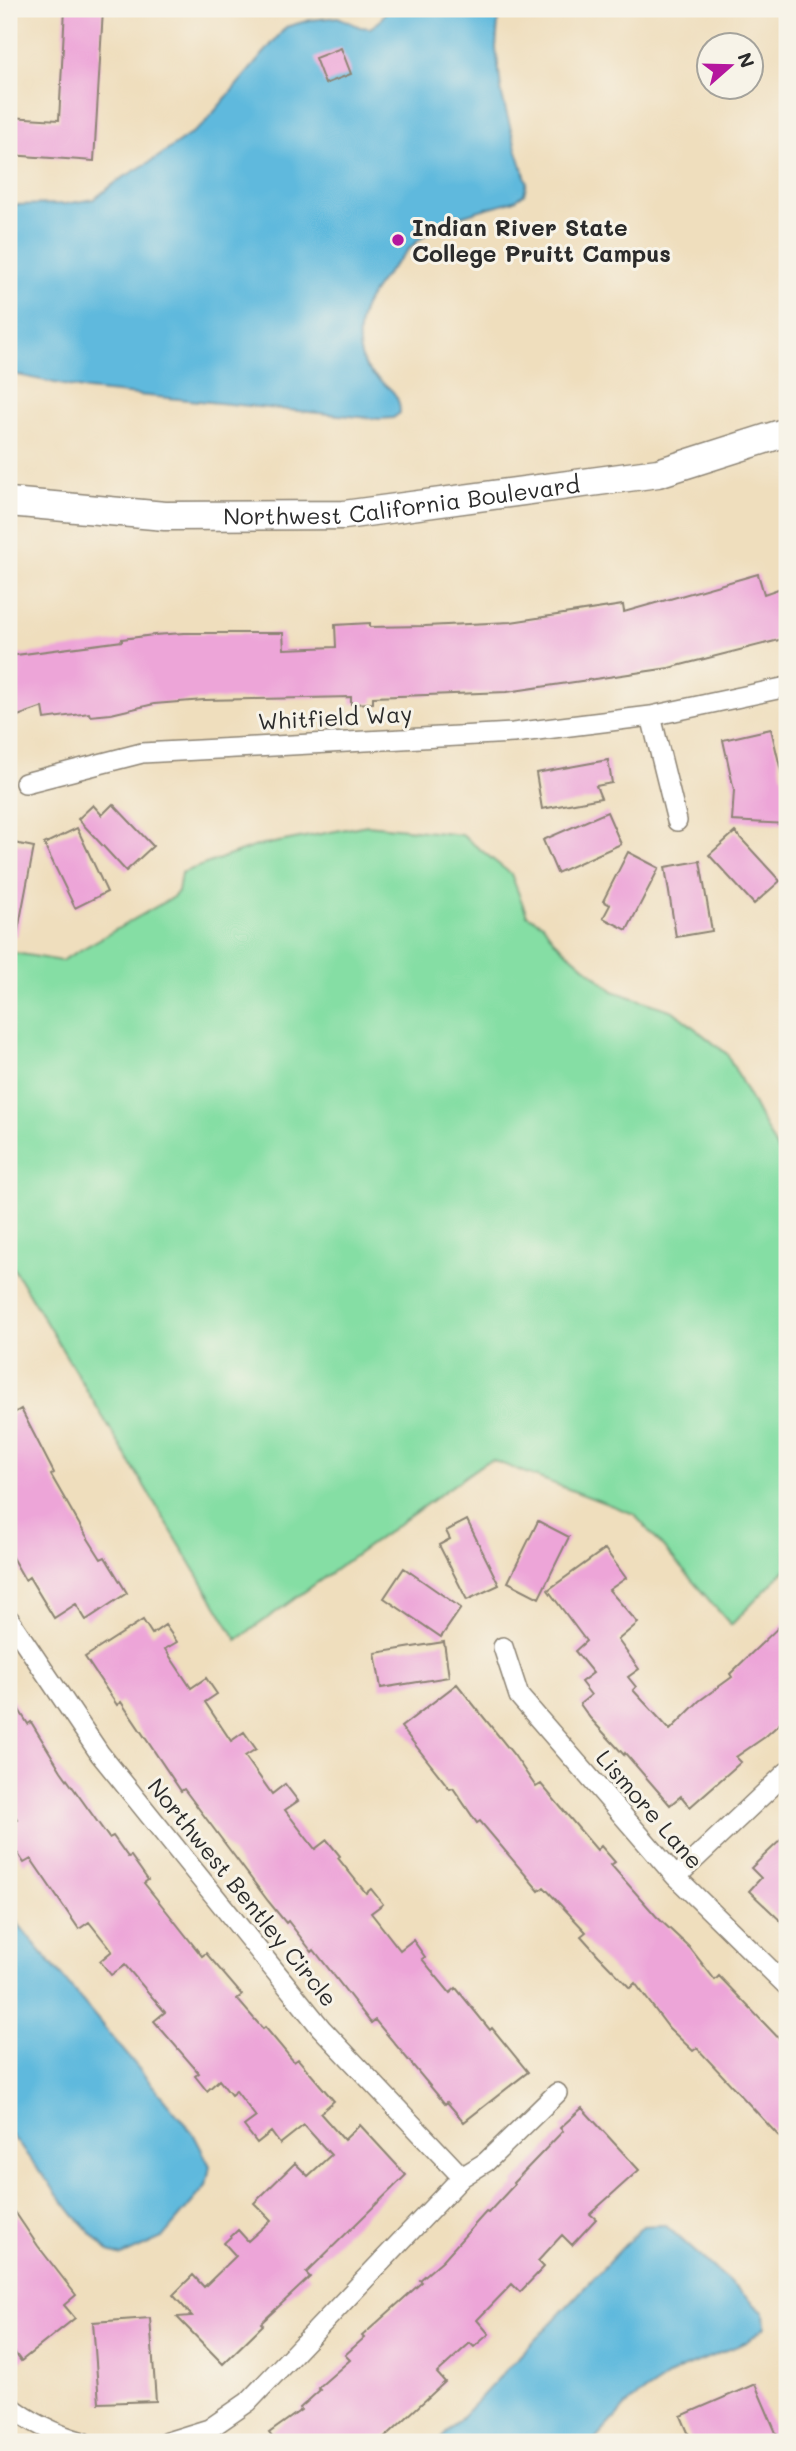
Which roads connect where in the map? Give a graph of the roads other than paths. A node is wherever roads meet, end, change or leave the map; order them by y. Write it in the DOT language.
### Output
graph roads {
  1 [pos="787,432"];
  2 [pos="9,502"];
  3 [pos="787,687"];
  4 [pos="651,716"];
  5 [pos="25,783"];
  6 [pos="677,821"];
  7 [pos="9,1619"];
  8 [pos="503,1647"];
  9 [pos="787,1772"];
  10 [pos="676,1877"];
  11 [pos="787,1986"];
  12 [pos="557,2093"];
  13 [pos="462,2178"];
  14 [pos="9,2404"];
  15 [pos="83,2442"];
  16 [pos="167,2442"];
  1 -- 2 [label="street, Northwest California Boulevard"];
  3 -- 4 [label="street, Whitfield Way"];
  4 -- 5 [label="street, Whitfield Way"];
  4 -- 6 [label="street"];
  7 -- 13 [label="street, Northwest Bentley Circle"];
  8 -- 10 [label="street, Lismore Lane"];
  9 -- 10 [label="street"];
  10 -- 11 [label="street, Lismore Lane"];
  12 -- 13 [label="street"];
  13 -- 16 [label="street"];
  14 -- 15 [label="street"];
}
